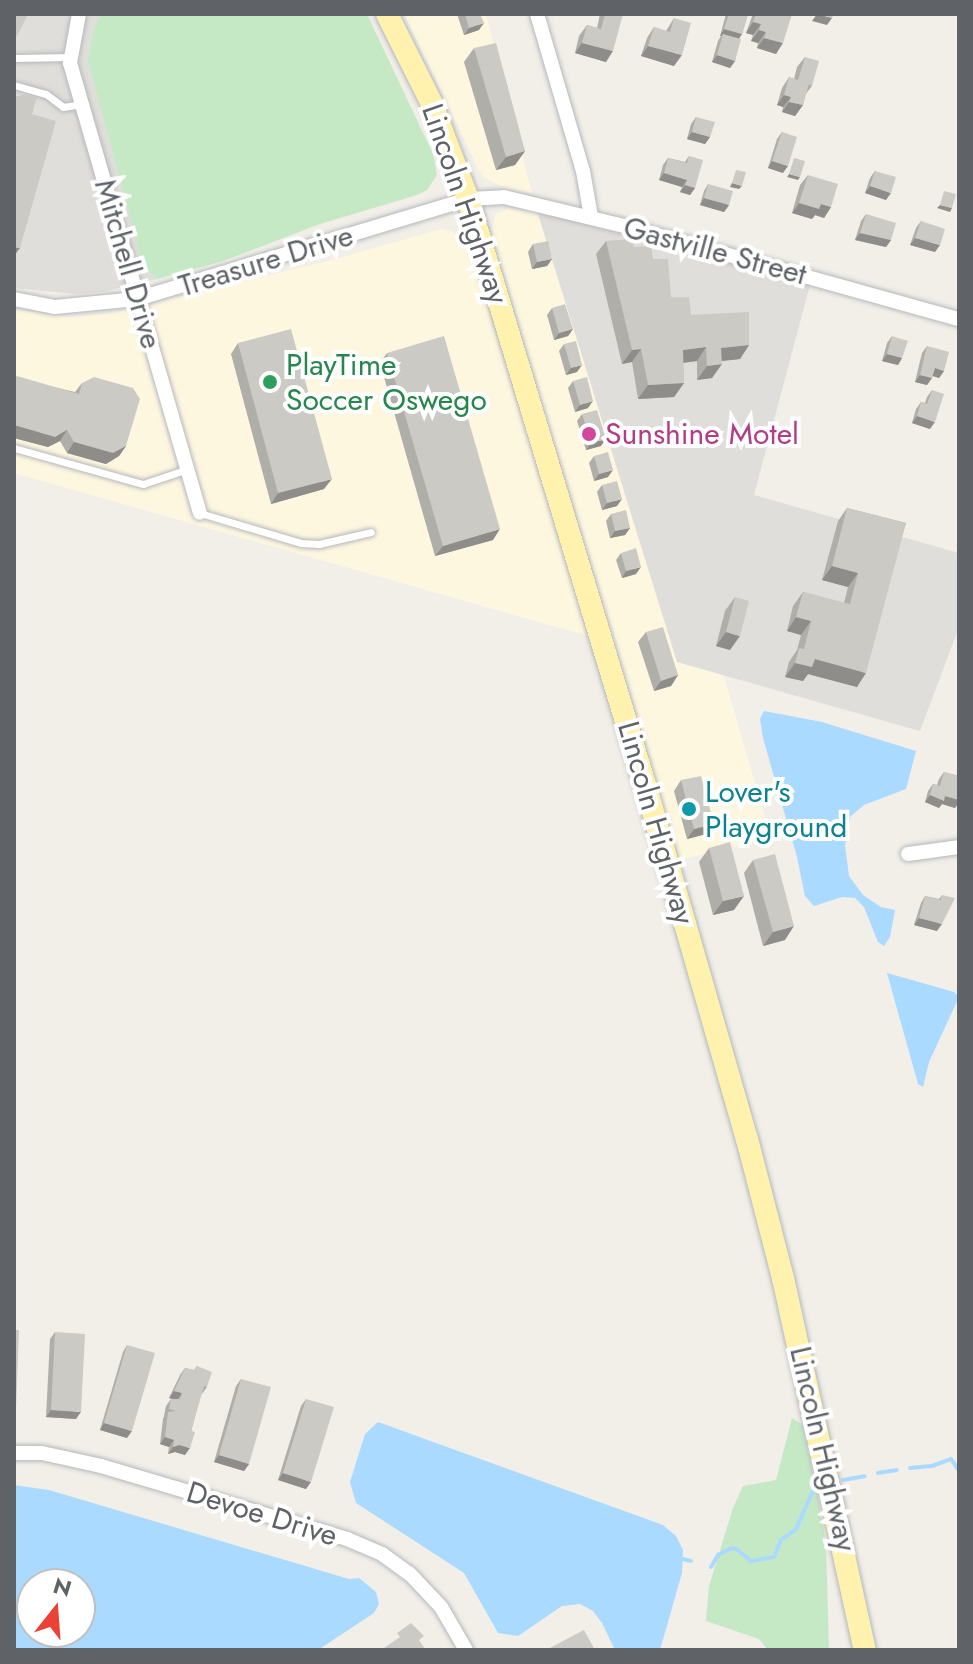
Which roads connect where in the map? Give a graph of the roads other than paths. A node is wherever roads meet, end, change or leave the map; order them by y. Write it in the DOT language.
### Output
graph roads {
  1 [pos="79,14"];
  2 [pos="387,14"];
  3 [pos="537,14"];
  4 [pos="71,57"];
  5 [pos="14,58"];
  6 [pos="14,85"];
  7 [pos="82,104"];
  8 [pos="468,199"];
  9 [pos="591,217"];
  10 [pos="14,299"];
  11 [pos="137,299"];
  12 [pos="959,319"];
  13 [pos="14,448"];
  14 [pos="188,469"];
  15 [pos="200,513"];
  16 [pos="371,532"];
  17 [pos="959,847"];
  18 [pos="908,854"];
  19 [pos="14,1453"];
  20 [pos="466,1650"];
  21 [pos="865,1650"];
  1 -- 4 [label="street, Mitchell Drive"];
  2 -- 8 [label="main road, Lincoln Highway"];
  3 -- 9 [label="street"];
  4 -- 5 [label="lane"];
  4 -- 7 [label="street, Mitchell Drive"];
  6 -- 7 [label="lane"];
  7 -- 11 [label="street, Mitchell Drive"];
  8 -- 9 [label="street, Gastville Street"];
  8 -- 11 [label="street, Treasure Drive"];
  8 -- 21 [label="main road, Lincoln Highway"];
  9 -- 12 [label="street, Gastville Street"];
  10 -- 11 [label="street, Treasure Drive"];
  11 -- 14 [label="street, Mitchell Drive"];
  13 -- 14 [label="lane"];
  14 -- 15 [label="street, Mitchell Drive"];
  15 -- 16 [label="lane"];
  17 -- 18 [label="street"];
  19 -- 20 [label="street, Devoe Drive"];
}
